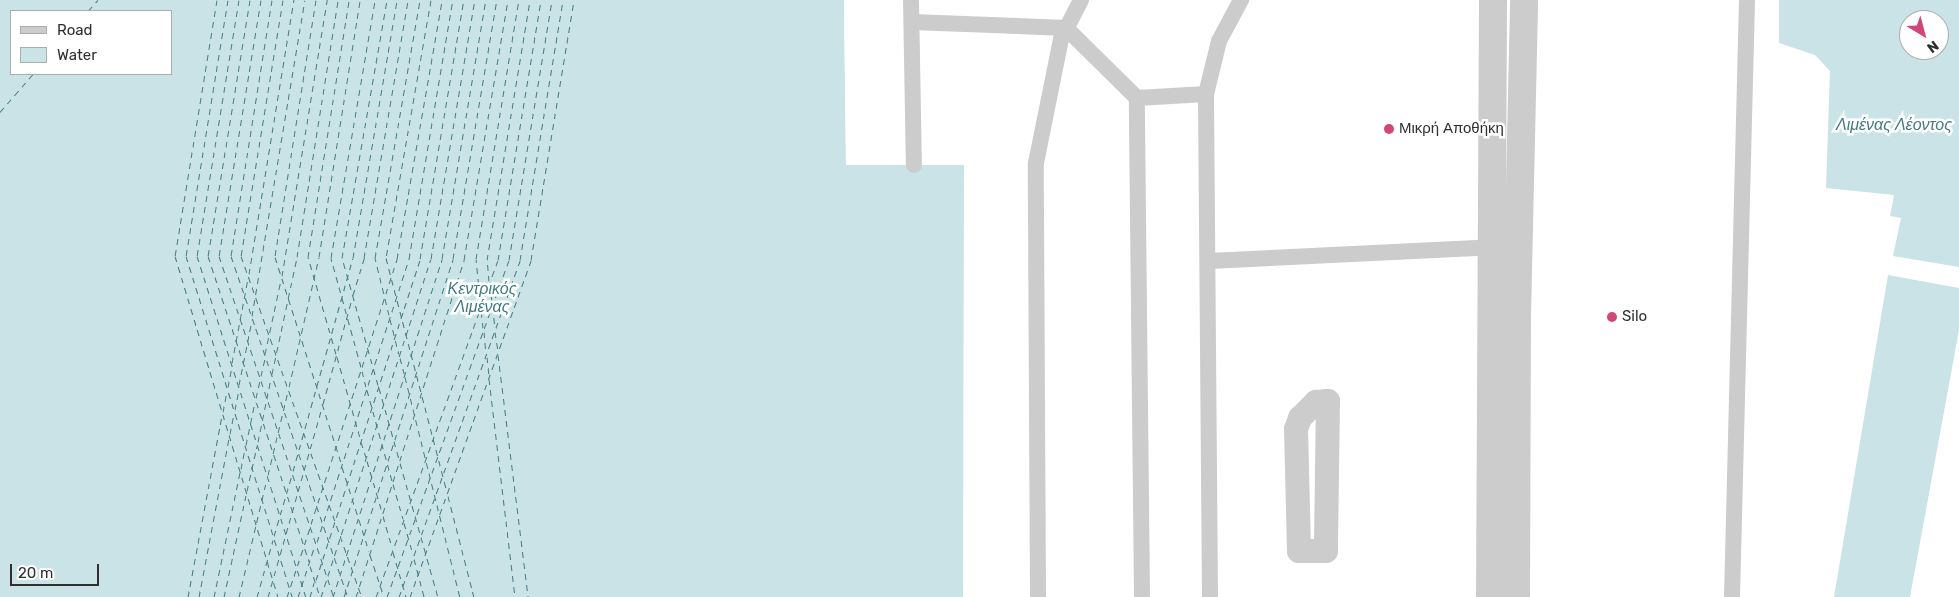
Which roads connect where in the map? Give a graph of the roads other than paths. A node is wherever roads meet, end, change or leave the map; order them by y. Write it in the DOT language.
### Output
graph roads {
  1 [pos="911,0"];
  2 [pos="1081,0"];
  3 [pos="1241,0"];
  4 [pos="1493,0"];
  5 [pos="1524,0"];
  6 [pos="1534,0"];
  7 [pos="1747,0"];
  8 [pos="912,22"];
  9 [pos="1066,28"];
  10 [pos="1523,39"];
  11 [pos="1206,94"];
  12 [pos="1137,98"];
  13 [pos="914,165"];
  14 [pos="1492,247"];
  15 [pos="1208,261"];
  16 [pos="1326,551"];
  17 [pos="1038,597"];
  18 [pos="1142,597"];
  19 [pos="1210,597"];
  20 [pos="1490,597"];
  21 [pos="1516,597"];
  22 [pos="1732,597"];
  1 -- 8 [label="lane"];
  2 -- 9 [label="lane"];
  3 -- 11 [label="lane"];
  4 -- 14 [label="street"];
  5 -- 10 [label="street"];
  6 -- 10 [label="lane"];
  7 -- 22 [label="lane"];
  8 -- 9 [label="lane"];
  8 -- 13 [label="lane"];
  9 -- 12 [label="lane"];
  9 -- 17 [label="lane"];
  10 -- 21 [label="street"];
  11 -- 12 [label="lane"];
  11 -- 15 [label="lane"];
  12 -- 18 [label="lane"];
  14 -- 15 [label="lane"];
  14 -- 20 [label="street"];
  15 -- 19 [label="lane"];
  16 -- 16 [label="street"];
}
